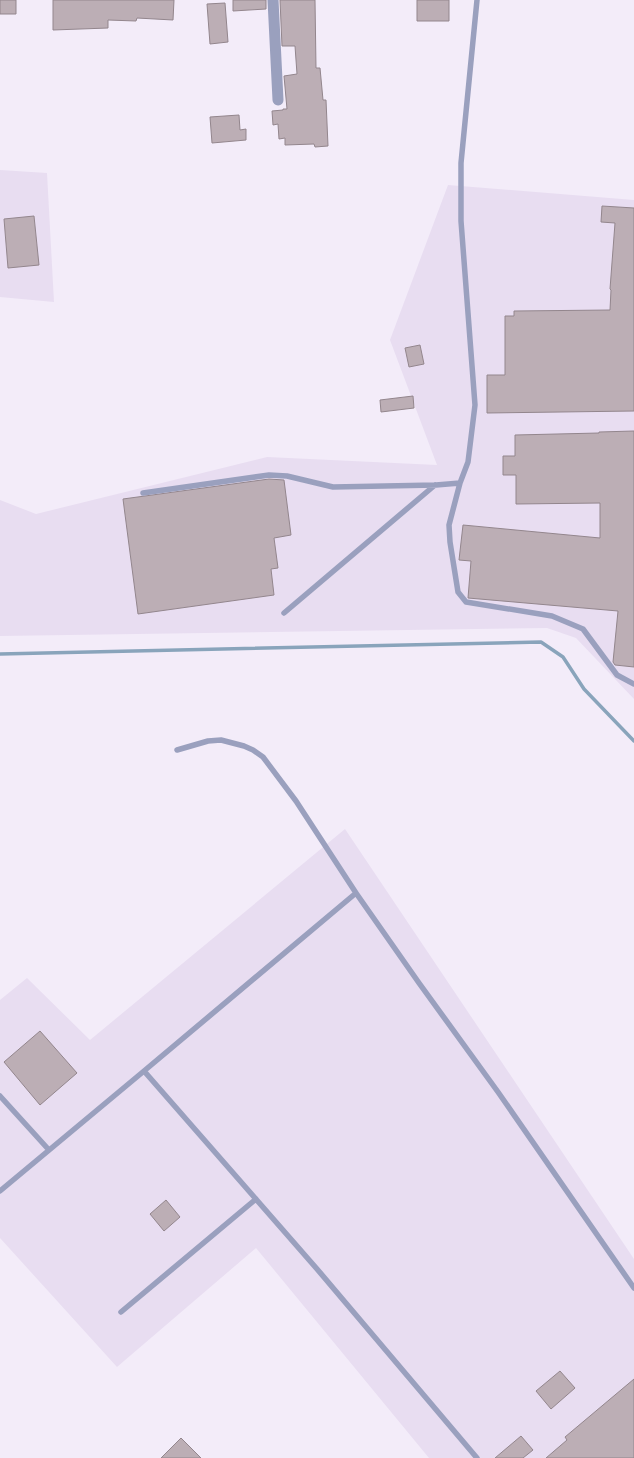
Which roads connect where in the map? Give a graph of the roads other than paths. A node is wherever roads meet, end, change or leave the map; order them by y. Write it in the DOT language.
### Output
graph roads {
  1 [pos="273,0"];
  2 [pos="477,0"];
  3 [pos="278,100"];
  4 [pos="460,483"];
  5 [pos="436,485"];
  6 [pos="143,493"];
  7 [pos="284,613"];
  8 [pos="634,684"];
  9 [pos="177,750"];
  10 [pos="356,893"];
  11 [pos="144,1071"];
  12 [pos="0,1096"];
  13 [pos="49,1150"];
  14 [pos="0,1191"];
  15 [pos="256,1199"];
  16 [pos="634,1288"];
  17 [pos="122,1312"];
  18 [pos="477,1458"];
  1 -- 3 [label="street"];
  2 -- 4 [label="lane"];
  4 -- 5 [label="lane"];
  4 -- 8 [label="lane"];
  5 -- 6 [label="lane"];
  5 -- 7 [label="lane"];
  9 -- 10 [label="lane"];
  10 -- 11 [label="lane"];
  10 -- 16 [label="lane"];
  11 -- 13 [label="lane"];
  11 -- 15 [label="lane"];
  12 -- 13 [label="lane"];
  13 -- 14 [label="lane"];
  15 -- 17 [label="lane"];
  15 -- 18 [label="lane"];
}
